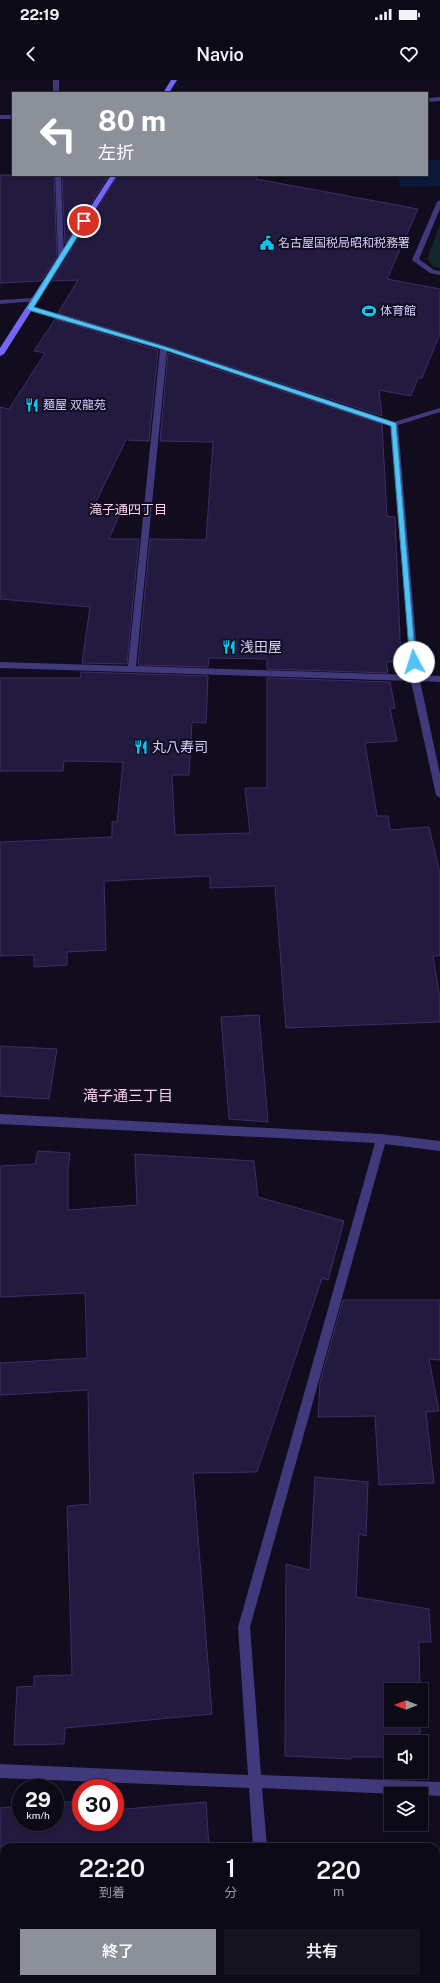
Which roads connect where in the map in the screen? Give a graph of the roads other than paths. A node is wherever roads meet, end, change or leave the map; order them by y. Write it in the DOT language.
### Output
graph roads {
  1 [pos="56,80"];
  2 [pos="174,80"];
  3 [pos="56,92"];
  4 [pos="167,92"];
  5 [pos="440,99"];
  6 [pos="428,100"];
  7 [pos="0,117"];
  8 [pos="12,117"];
  9 [pos="58,176"];
  10 [pos="113,176"];
  11 [pos="440,202"];
  12 [pos="61,256"];
  13 [pos="440,273"];
  14 [pos="35,300"];
  15 [pos="0,302"];
  16 [pos="30,308"];
  17 [pos="164,348"];
  18 [pos="0,354"];
  19 [pos="440,410"];
  20 [pos="394,424"];
  21 [pos="0,665"];
  22 [pos="132,668"];
  23 [pos="415,678"];
  24 [pos="440,678"];
  25 [pos="440,795"];
  26 [pos="0,1119"];
  27 [pos="381,1140"];
  28 [pos="440,1146"];
  29 [pos="0,1771"];
  30 [pos="255,1780"];
  31 [pos="440,1789"];
  32 [pos="260,1843"];
  1 -- 3 [label="street"];
  2 -- 4 [label="street"];
  5 -- 6 [label="street"];
  7 -- 8 [label="street"];
  9 -- 12 [label="street"];
  10 -- 12 [label="street"];
  11 -- 13 [label="street"];
  12 -- 14 [label="street"];
  14 -- 15 [label="street"];
  14 -- 16 [label="street"];
  16 -- 17 [label="street"];
  16 -- 18 [label="street"];
  17 -- 20 [label="street"];
  17 -- 22 [label="street"];
  19 -- 20 [label="street"];
  20 -- 23 [label="street"];
  21 -- 22 [label="street"];
  22 -- 23 [label="street"];
  23 -- 24 [label="street"];
  23 -- 25 [label="street"];
  26 -- 27 [label="street"];
  27 -- 28 [label="street"];
  27 -- 30 [label="street"];
  29 -- 30 [label="street"];
  30 -- 31 [label="street"];
  30 -- 32 [label="street"];
}
